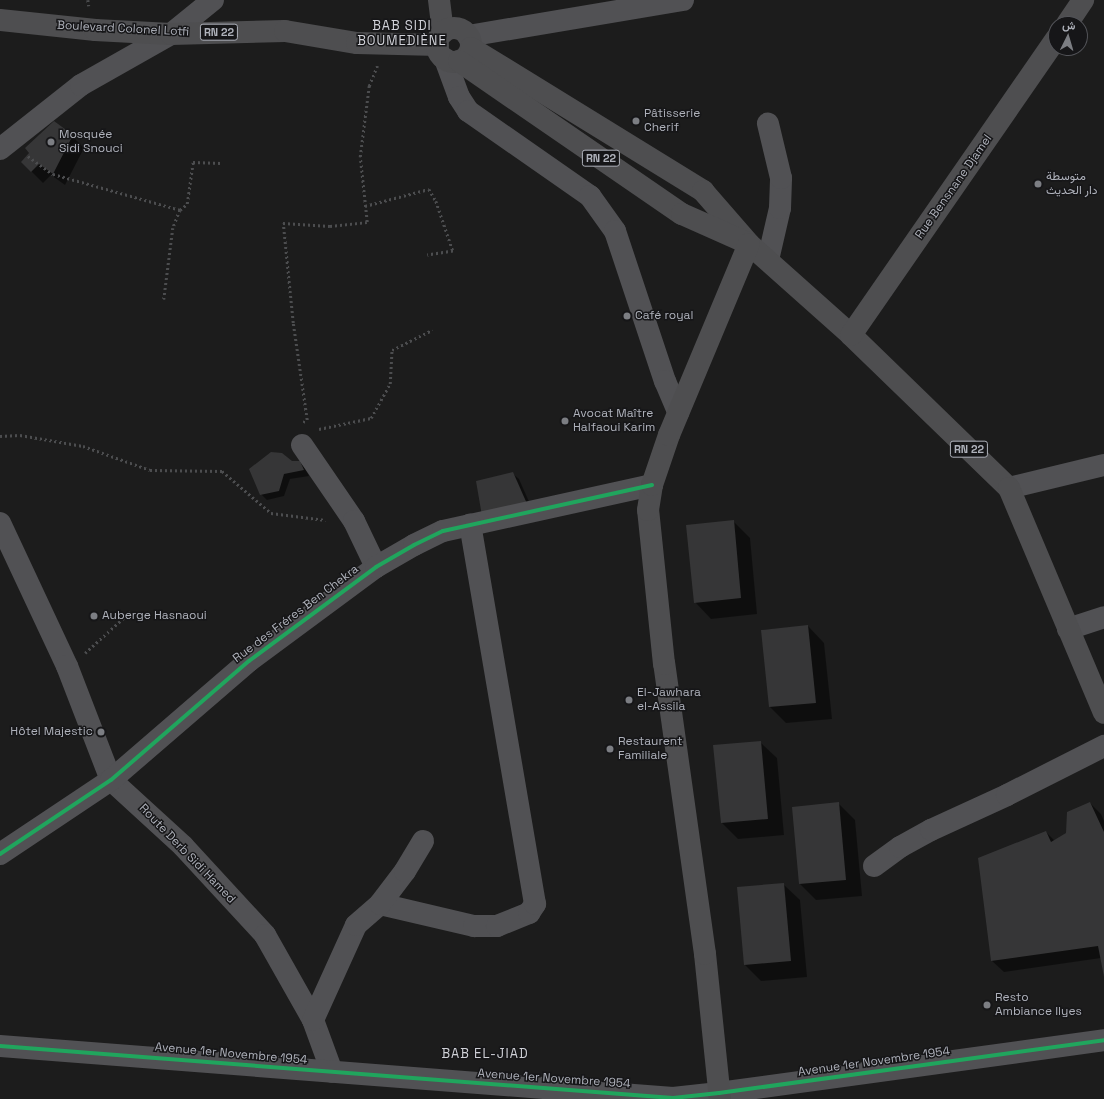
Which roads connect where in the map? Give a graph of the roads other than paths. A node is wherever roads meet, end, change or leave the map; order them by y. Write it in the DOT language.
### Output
graph roads {
  1 [pos="213,0"];
  2 [pos="439,0"];
  3 [pos="683,0"];
  4 [pos="1083,0"];
  5 [pos="1072,16"];
  6 [pos="0,20"];
  7 [pos="171,34"];
  8 [pos="454,47"];
  9 [pos="1048,51"];
  10 [pos="768,124"];
  11 [pos="6,145"];
  12 [pos="750,244"];
  13 [pos="768,260"];
  14 [pos="851,335"];
  15 [pos="678,412"];
  16 [pos="299,439"];
  17 [pos="1104,465"];
  18 [pos="652,485"];
  19 [pos="1009,488"];
  20 [pos="0,523"];
  21 [pos="470,525"];
  22 [pos="376,568"];
  23 [pos="1104,617"];
  24 [pos="1068,629"];
  25 [pos="1104,713"];
  26 [pos="1104,746"];
  27 [pos="111,780"];
  28 [pos="423,841"];
  29 [pos="1,850"];
  30 [pos="874,866"];
  31 [pos="380,904"];
  32 [pos="313,1020"];
  33 [pos="1104,1040"];
  34 [pos="0,1046"];
  35 [pos="332,1072"];
  36 [pos="720,1096"];
  1 -- 7 [label="street"];
  2 -- 8 [label="main road"];
  3 -- 8 [label="street"];
  4 -- 5 [label="main road"];
  6 -- 7 [label="main road, Boulevard Colonel Lotfi / RN 22"];
  7 -- 8 [label="main road, Boulevard Colonel Lotfi / RN 22"];
  7 -- 11 [label="street"];
  8 -- 12 [label="main road, RN 22"];
  8 -- 12 [label="main road, RN 22"];
  8 -- 15 [label="street"];
  9 -- 14 [label="main road, Rue Bensnane Djamel"];
  10 -- 13 [label="street"];
  12 -- 13 [label="main road, RN 22"];
  12 -- 15 [label="main road"];
  13 -- 14 [label="main road, RN 22"];
  14 -- 19 [label="main road, RN 22"];
  15 -- 18 [label="main road"];
  16 -- 22 [label="street"];
  17 -- 19 [label="street"];
  18 -- 21 [label="street, Rue des Fréres Ben Chekra"];
  18 -- 36 [label="main road"];
  19 -- 24 [label="main road, RN 22"];
  20 -- 27 [label="street, Route Derb Sidi Hamed"];
  21 -- 22 [label="street, Rue des Fréres Ben Chekra"];
  21 -- 31 [label="street"];
  22 -- 27 [label="street, Rue des Fréres Ben Chekra"];
  23 -- 24 [label="street"];
  24 -- 25 [label="main road, RN 22"];
  26 -- 30 [label="street"];
  27 -- 29 [label="street, Rue des Fréres Ben Chekra"];
  27 -- 32 [label="street, Route Derb Sidi Hamed"];
  28 -- 31 [label="street"];
  31 -- 32 [label="street"];
  32 -- 35 [label="street, Route Derb Sidi Hamed"];
  33 -- 36 [label="street, Avenue 1er Novembre 1954"];
  34 -- 35 [label="street, Avenue 1er Novembre 1954"];
  35 -- 36 [label="street, Avenue 1er Novembre 1954"];
}
